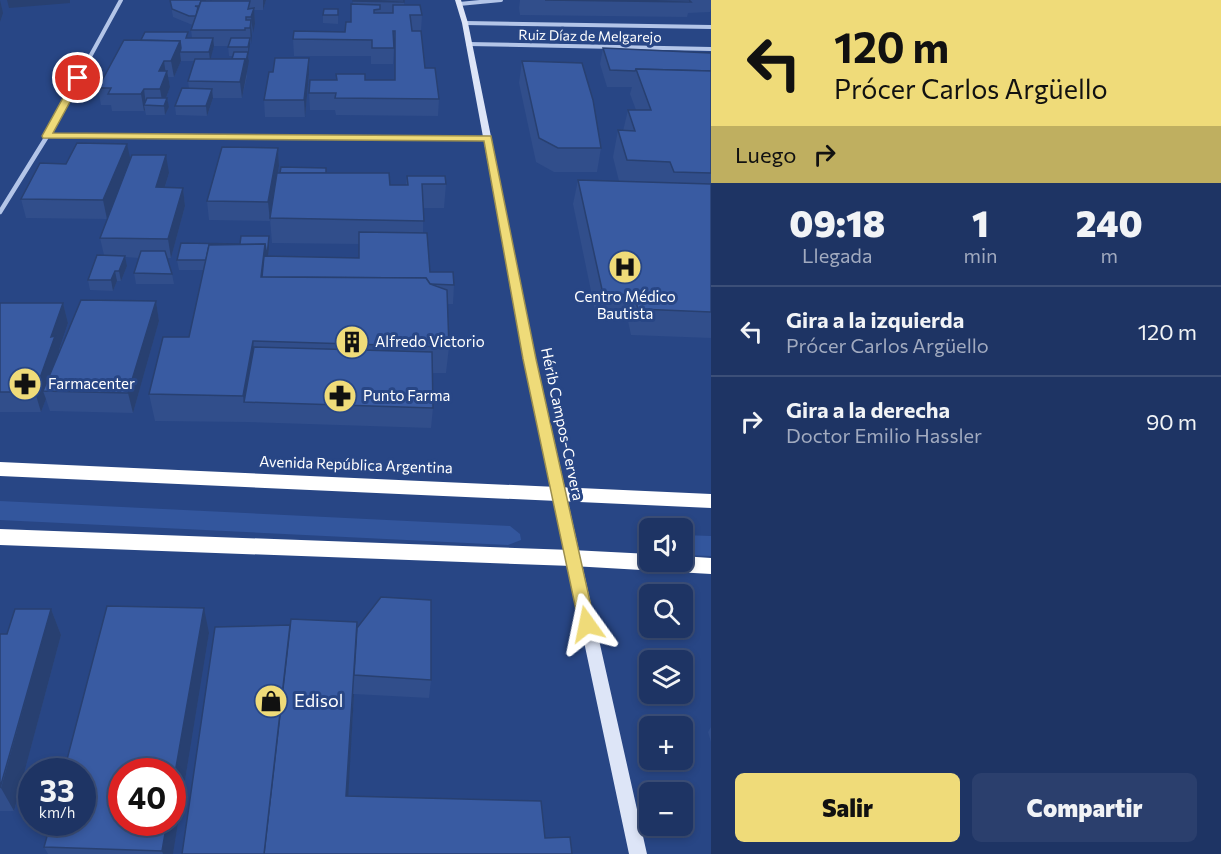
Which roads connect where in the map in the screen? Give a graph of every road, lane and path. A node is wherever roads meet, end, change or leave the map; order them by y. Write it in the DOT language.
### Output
graph roads {
  1 [pos="121,0"];
  2 [pos="501,0"];
  3 [pos="459,2"];
  4 [pos="465,23"];
  5 [pos="711,27"];
  6 [pos="468,44"];
  7 [pos="711,49"];
  8 [pos="46,136"];
  9 [pos="488,138"];
  10 [pos="0,212"];
  11 [pos="0,469"];
  12 [pos="558,493"];
  13 [pos="711,501"];
  14 [pos="0,537"];
  15 [pos="572,558"];
  16 [pos="711,566"];
  17 [pos="638,854"];
  1 -- 8 [label="street"];
  2 -- 3 [label="street"];
  3 -- 4 [label="main road, Hérib Campos-Cervera"];
  4 -- 5 [label="street, Ruiz Díaz de Melgarejo"];
  4 -- 6 [label="main road, Hérib Campos-Cervera"];
  6 -- 7 [label="street, Ruiz Díaz de Melgarejo"];
  6 -- 9 [label="main road, Hérib Campos-Cervera"];
  8 -- 9 [label="street"];
  8 -- 10 [label="street"];
  9 -- 12 [label="main road, Hérib Campos-Cervera"];
  11 -- 12 [label="highway, Avenida República Argentina"];
  12 -- 13 [label="highway, Avenida República Argentina"];
  12 -- 15 [label="main road, Hérib Campos-Cervera"];
  14 -- 15 [label="highway"];
  15 -- 16 [label="highway"];
  15 -- 17 [label="main road, Hérib Campos-Cervera"];
}
